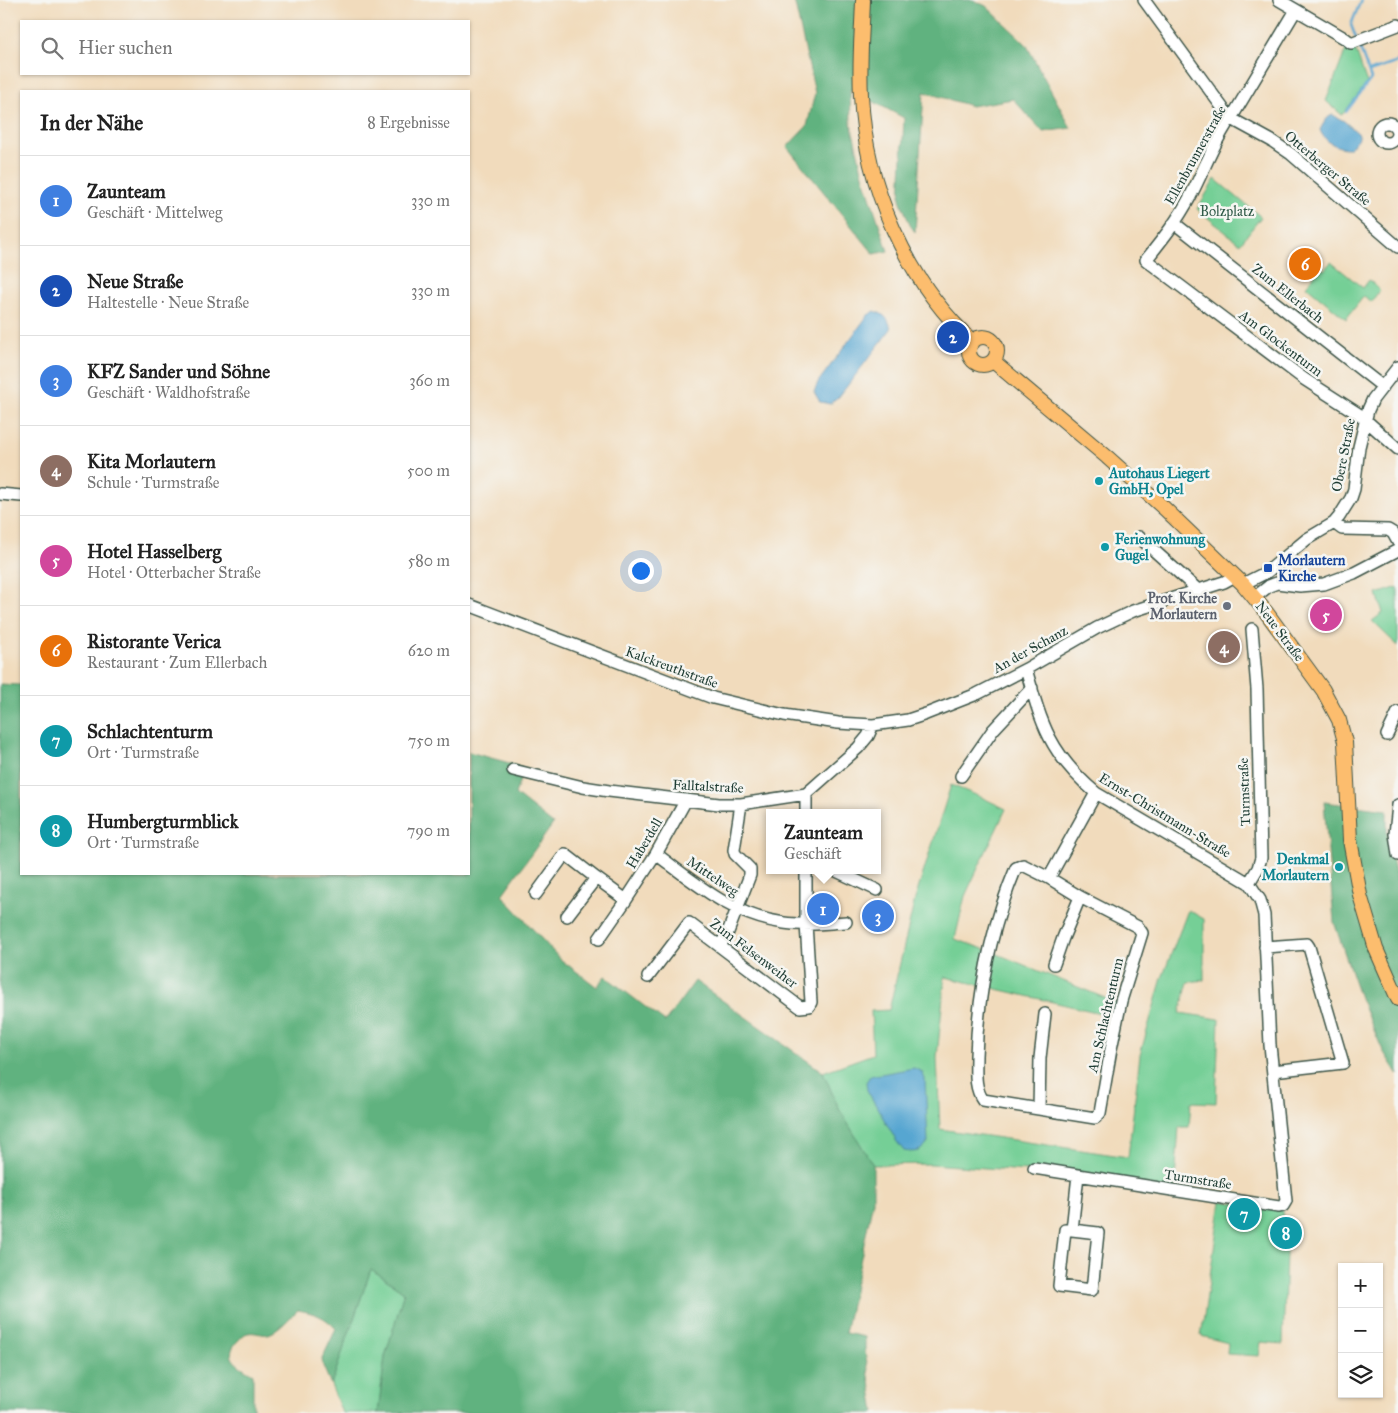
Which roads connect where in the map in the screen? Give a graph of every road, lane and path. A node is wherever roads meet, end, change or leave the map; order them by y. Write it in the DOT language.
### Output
graph roads {
  1 [pos="863,0"];
  2 [pos="1144,0"];
  3 [pos="1279,0"];
  4 [pos="1296,10"];
  5 [pos="1398,25"];
  6 [pos="1230,118"];
  7 [pos="1174,223"];
  8 [pos="1398,247"];
  9 [pos="1146,260"];
  10 [pos="973,342"];
  11 [pos="993,361"];
  12 [pos="1398,367"];
  13 [pos="1383,387"];
  14 [pos="1364,419"];
  15 [pos="1398,449"];
  16 [pos="0,494"];
  17 [pos="20,496"];
  18 [pos="1334,523"];
  19 [pos="1139,537"];
  20 [pos="1398,542"];
  21 [pos="1398,550"];
  22 [pos="1267,572"];
  23 [pos="1239,580"];
  24 [pos="1273,584"];
  25 [pos="1198,590"];
  26 [pos="1255,598"];
  27 [pos="470,605"];
  28 [pos="1252,629"];
  29 [pos="1026,669"];
  30 [pos="1032,688"];
  31 [pos="1398,712"];
  32 [pos="873,725"];
  33 [pos="1387,735"];
  34 [pos="513,770"];
  35 [pos="961,776"];
  36 [pos="806,794"];
  37 [pos="1096,794"];
  38 [pos="686,800"];
  39 [pos="741,804"];
  40 [pos="1398,805"];
  41 [pos="806,809"];
  42 [pos="656,854"];
  43 [pos="1398,854"];
  44 [pos="806,874"];
  45 [pos="843,874"];
  46 [pos="596,878"];
  47 [pos="1049,878"];
  48 [pos="1249,883"];
  49 [pos="877,890"];
  50 [pos="536,894"];
  51 [pos="1080,897"];
  52 [pos="626,900"];
  53 [pos="737,909"];
  54 [pos="567,916"];
  55 [pos="846,922"];
  56 [pos="806,924"];
  57 [pos="599,938"];
  58 [pos="720,946"];
  59 [pos="1265,947"];
  60 [pos="1054,964"];
  61 [pos="648,977"];
  62 [pos="1398,1000"];
  63 [pos="1045,1014"];
  64 [pos="1273,1071"];
  65 [pos="1039,1109"];
  66 [pos="1034,1168"];
  67 [pos="1078,1175"];
  68 [pos="1072,1230"];
  1 -- 10 [label="main road"];
  2 -- 6 [label="street, Otterberger Straße"];
  3 -- 4 [label="street"];
  4 -- 5 [label="street"];
  4 -- 6 [label="street, Ellenbrunnerstraße"];
  6 -- 7 [label="street, Ellenbrunnerstraße"];
  6 -- 8 [label="street, Otterberger Straße"];
  7 -- 9 [label="street, Ellenbrunnerstraße"];
  7 -- 13 [label="street, Zum Ellerbach"];
  9 -- 14 [label="street, Am Glockenturm"];
  10 -- 11 [label="main road"];
  10 -- 11 [label="main road"];
  11 -- 23 [label="main road, Neue Straße"];
  12 -- 13 [label="street, Obere Straße"];
  13 -- 14 [label="street, Obere Straße"];
  14 -- 15 [label="street, Am Glockenturm"];
  14 -- 18 [label="street, Obere Straße"];
  16 -- 17 [label="street"];
  18 -- 20 [label="street"];
  18 -- 22 [label="street, Obere Straße"];
  19 -- 25 [label="street"];
  21 -- 24 [label="street"];
  22 -- 23 [label="street, Obere Straße"];
  22 -- 24 [label="street"];
  23 -- 25 [label="street, An der Schanz"];
  23 -- 26 [label="main road, Neue Straße"];
  24 -- 26 [label="street"];
  25 -- 29 [label="street, An der Schanz"];
  26 -- 62 [label="main road, Neue Straße"];
  27 -- 32 [label="street, Kalckreuthstraße"];
  28 -- 48 [label="street, Turmstraße"];
  29 -- 30 [label="street, Ernst-Christmann-Straße"];
  29 -- 32 [label="street, An der Schanz"];
  30 -- 35 [label="street"];
  30 -- 37 [label="street, Ernst-Christmann-Straße"];
  31 -- 33 [label="street"];
  32 -- 36 [label="street"];
  34 -- 38 [label="street, Falltalstraße"];
  36 -- 39 [label="street, Falltalstraße"];
  36 -- 41 [label="street"];
  37 -- 47 [label="street"];
  37 -- 48 [label="street, Ernst-Christmann-Straße"];
  38 -- 39 [label="street, Falltalstraße"];
  38 -- 42 [label="street, Haberdell"];
  39 -- 53 [label="street"];
  40 -- 43 [label="street"];
  42 -- 52 [label="street, Haberdell"];
  42 -- 53 [label="street, Mittelweg"];
  44 -- 56 [label="street"];
  45 -- 49 [label="street"];
  46 -- 50 [label="street"];
  46 -- 52 [label="street"];
  46 -- 54 [label="street"];
  47 -- 51 [label="street, Am Schlachtenturm"];
  47 -- 65 [label="street, Am Schlachtenturm"];
  48 -- 59 [label="street, Turmstraße"];
  51 -- 60 [label="street"];
  51 -- 65 [label="street, Am Schlachtenturm"];
  52 -- 57 [label="street, Haberdell"];
  53 -- 56 [label="street, Mittelweg"];
  53 -- 58 [label="street"];
  55 -- 56 [label="street, Mittelweg"];
  56 -- 58 [label="street, Zum Felsenweiher"];
  58 -- 61 [label="street, Zum Felsenweiher"];
  59 -- 64 [label="street, Turmstraße"];
  59 -- 64 [label="street"];
  63 -- 65 [label="street"];
  64 -- 67 [label="street, Turmstraße"];
  66 -- 67 [label="street, Turmstraße"];
  67 -- 68 [label="street"];
  68 -- 68 [label="street"];
}
